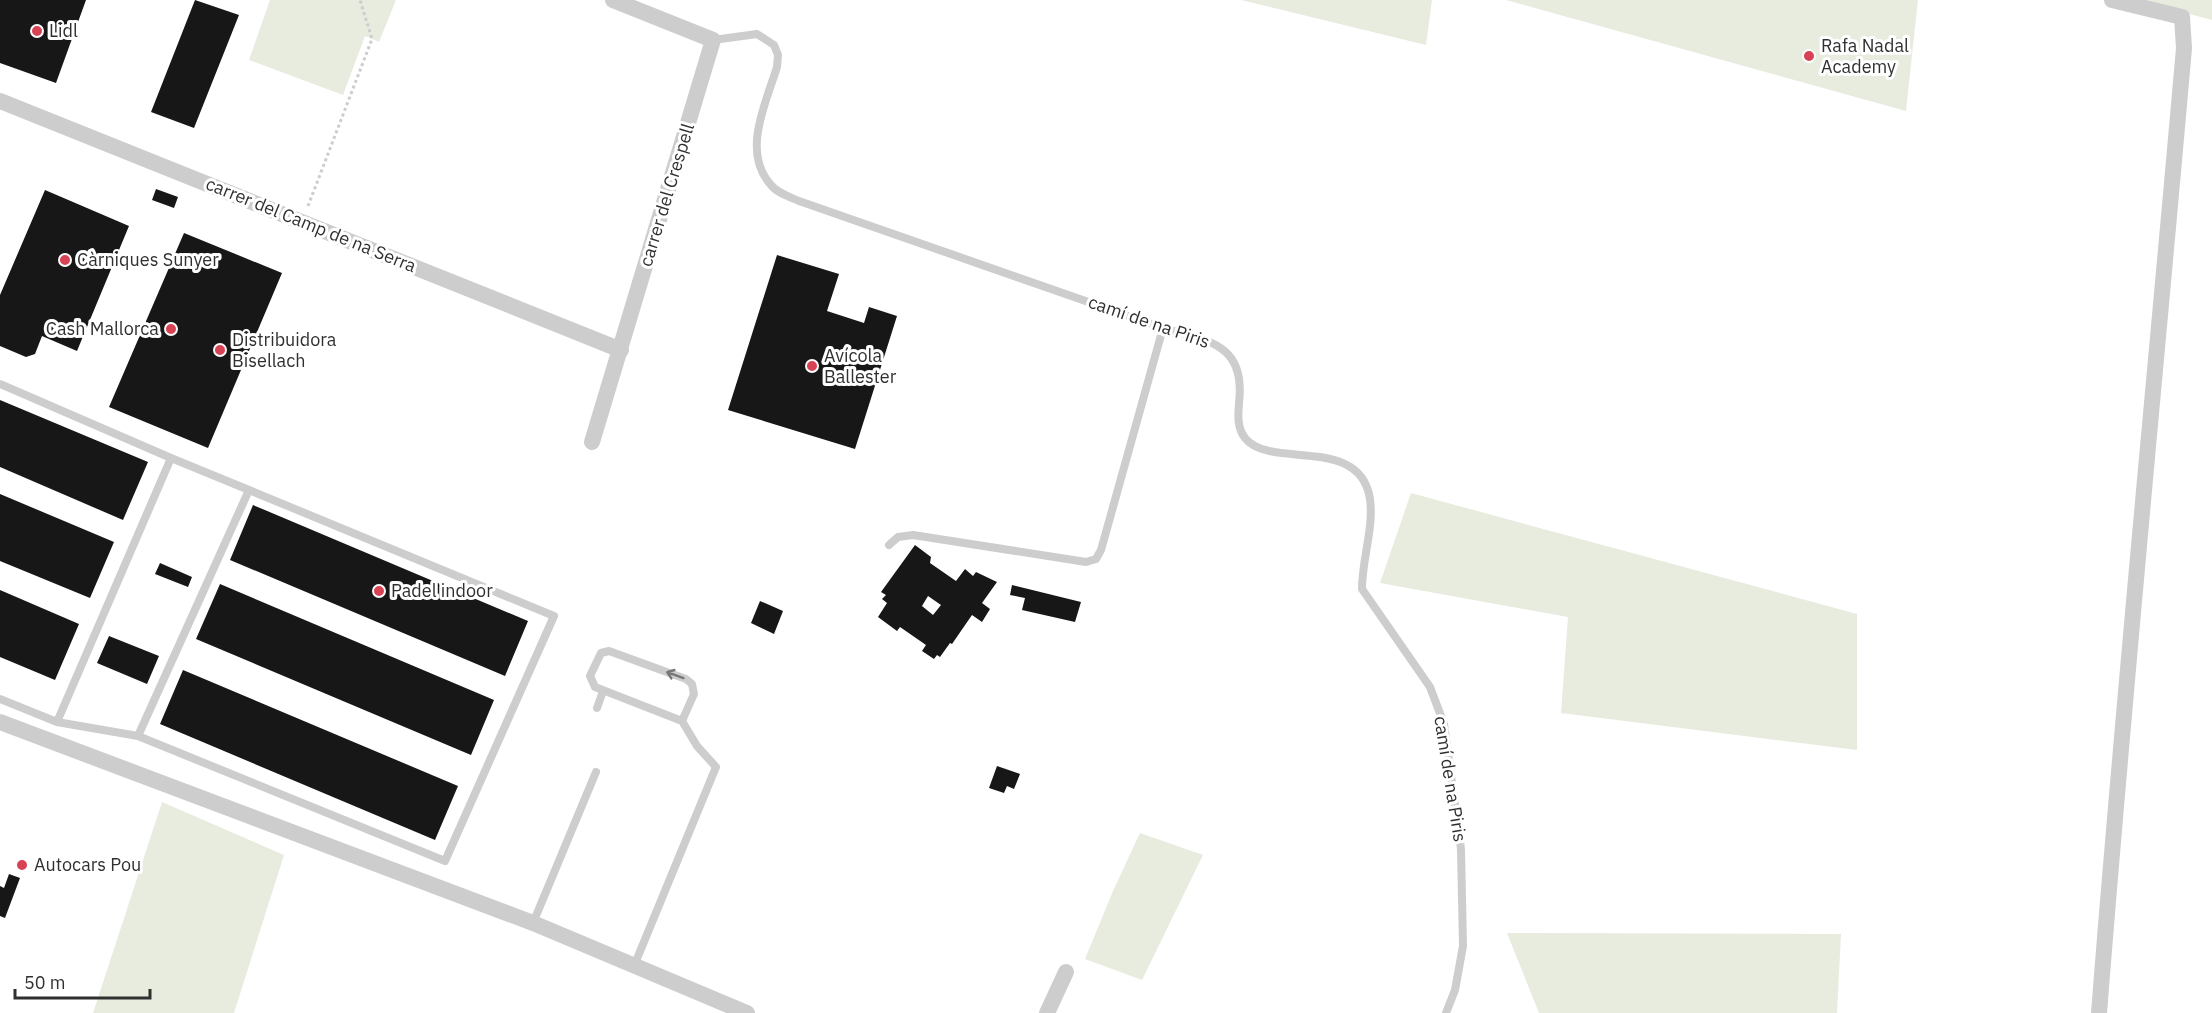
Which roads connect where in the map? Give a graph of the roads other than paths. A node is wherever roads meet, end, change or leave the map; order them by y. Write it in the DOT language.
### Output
graph roads {
  1 [pos="613,0"];
  2 [pos="2112,0"];
  3 [pos="713,40"];
  4 [pos="0,101"];
  5 [pos="1163,327"];
  6 [pos="621,350"];
  7 [pos="0,384"];
  8 [pos="592,442"];
  9 [pos="171,458"];
  10 [pos="249,490"];
  11 [pos="889,545"];
  12 [pos="603,691"];
  13 [pos="0,699"];
  14 [pos="597,708"];
  15 [pos="682,721"];
  16 [pos="0,722"];
  17 [pos="57,722"];
  18 [pos="138,736"];
  19 [pos="596,772"];
  20 [pos="533,923"];
  21 [pos="634,966"];
  22 [pos="1066,972"];
  23 [pos="747,1013"];
  24 [pos="1047,1013"];
  25 [pos="1446,1013"];
  26 [pos="2099,1013"];
  1 -- 3 [label="street, camí de na Piris"];
  2 -- 26 [label="street"];
  3 -- 5 [label="lane, camí de na Piris"];
  3 -- 6 [label="street, carrer del Crespell"];
  4 -- 6 [label="street, carrer del Camp de na Serra"];
  5 -- 11 [label="lane"];
  5 -- 25 [label="lane, camí de na Piris"];
  6 -- 8 [label="street, carrer del Crespell"];
  7 -- 9 [label="lane"];
  9 -- 10 [label="lane"];
  9 -- 17 [label="lane"];
  10 -- 18 [label="lane"];
  10 -- 18 [label="lane"];
  12 -- 14 [label="lane"];
  12 -- 15 [label="lane"];
  15 -- 12 [label="lane, one-way"];
  13 -- 17 [label="lane"];
  15 -- 21 [label="lane"];
  16 -- 20 [label="street"];
  17 -- 18 [label="lane"];
  19 -- 20 [label="lane"];
  20 -- 21 [label="street"];
  21 -- 23 [label="street"];
  22 -- 24 [label="street"];
}
